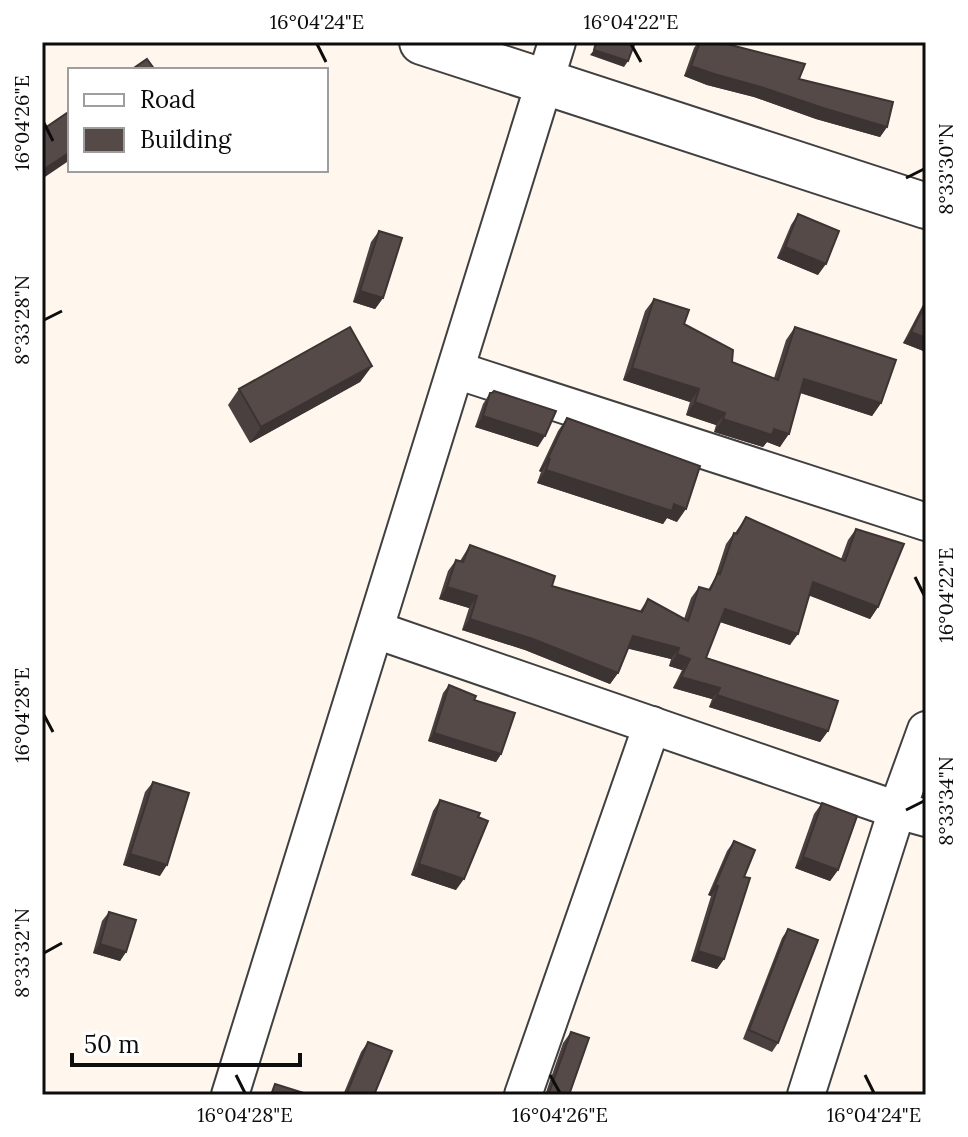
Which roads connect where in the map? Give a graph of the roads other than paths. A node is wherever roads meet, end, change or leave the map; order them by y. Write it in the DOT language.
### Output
graph roads {
  1 [pos="422,42"];
  2 [pos="551,62"];
  3 [pos="926,206"];
  4 [pos="456,370"];
  5 [pos="926,522"];
  6 [pos="376,630"];
  7 [pos="652,725"];
  8 [pos="926,730"];
  9 [pos="912,814"];
  10 [pos="230,1095"];
  11 [pos="523,1095"];
  12 [pos="806,1095"];
  1 -- 2 [label="street"];
  2 -- 3 [label="street"];
  2 -- 4 [label="street"];
  4 -- 5 [label="street"];
  4 -- 6 [label="street"];
  6 -- 7 [label="street"];
  6 -- 10 [label="street"];
  7 -- 9 [label="street"];
  7 -- 11 [label="street"];
  8 -- 9 [label="street"];
  9 -- 12 [label="street"];
}
